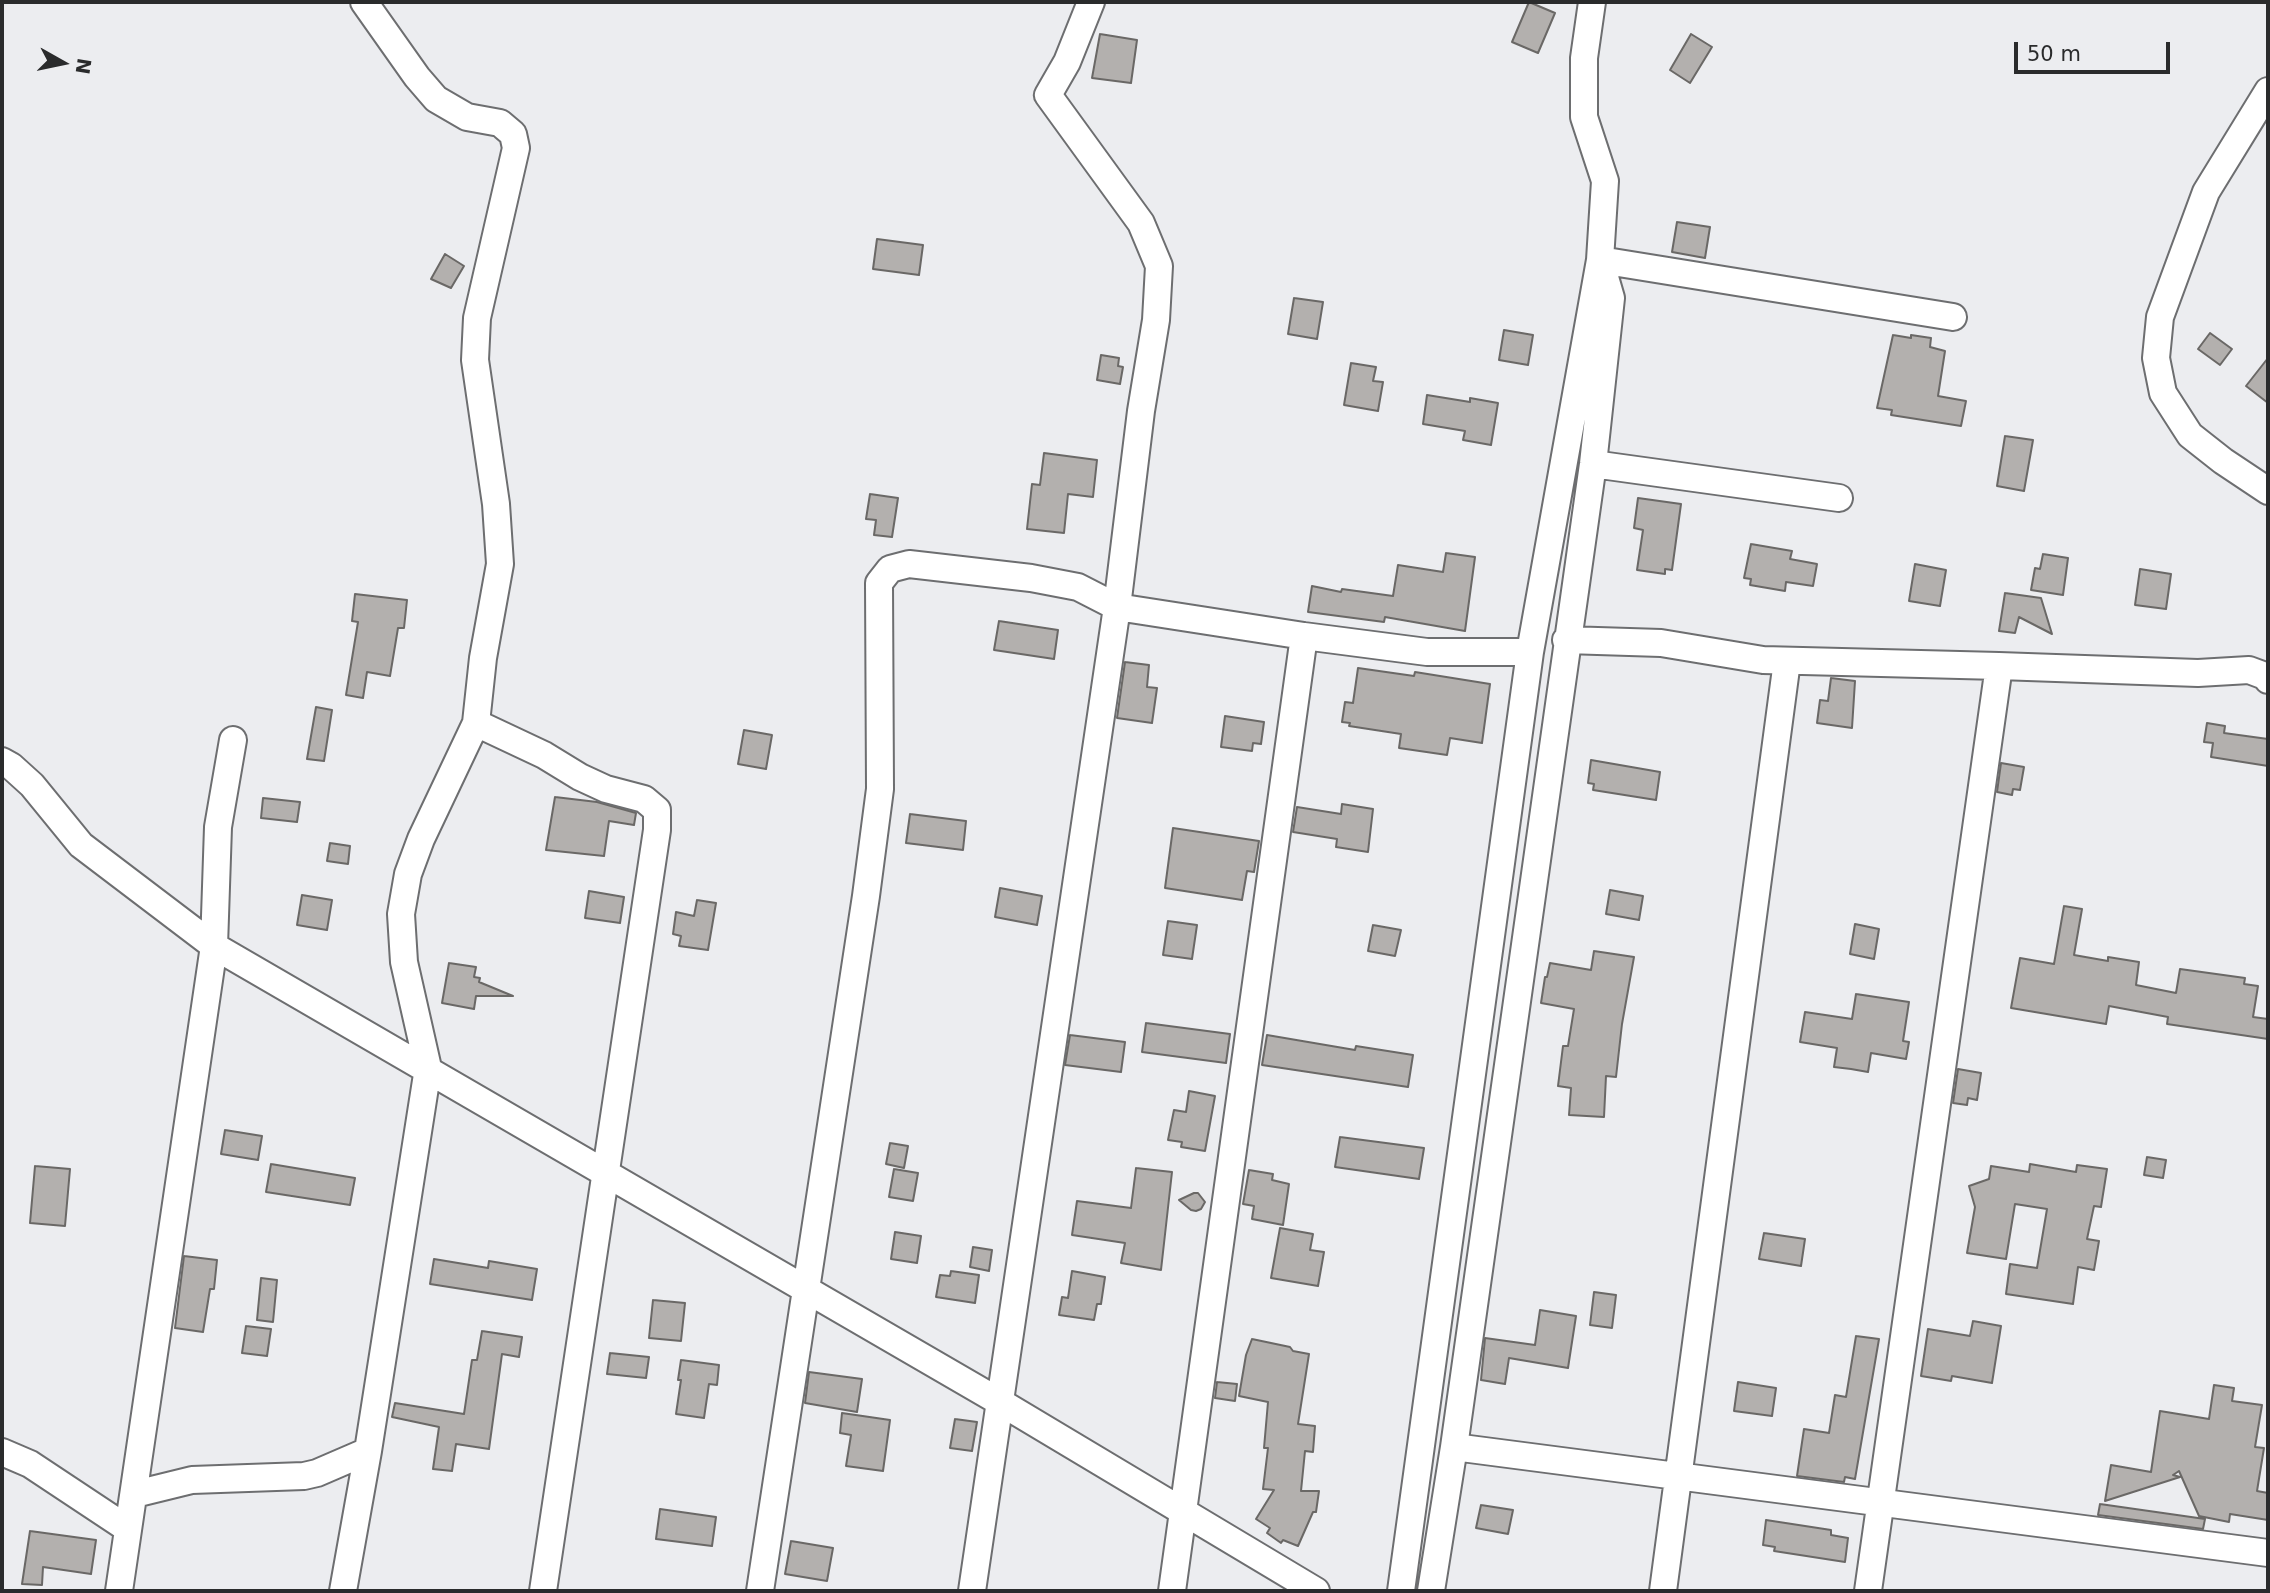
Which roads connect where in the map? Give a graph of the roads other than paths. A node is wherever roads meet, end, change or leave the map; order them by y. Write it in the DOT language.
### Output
graph roads {
  1 [pos="364,2"];
  2 [pos="1091,2"];
  3 [pos="1592,2"];
  4 [pos="2268,91"];
  5 [pos="1600,260"];
  6 [pos="1953,317"];
  7 [pos="1593,464"];
  8 [pos="2268,491"];
  9 [pos="1839,498"];
  10 [pos="1117,607"];
  11 [pos="1304,636"];
  12 [pos="1566,640"];
  13 [pos="1530,652"];
  14 [pos="1787,661"];
  15 [pos="1999,666"];
  16 [pos="2268,680"];
  17 [pos="476,723"];
  18 [pos="233,740"];
  19 [pos="2,761"];
  20 [pos="214,946"];
  21 [pos="428,1068"];
  22 [pos="606,1175"];
  23 [pos="806,1289"];
  24 [pos="1000,1402"];
  25 [pos="1454,1447"];
  26 [pos="368,1451"];
  27 [pos="2,1452"];
  28 [pos="1680,1477"];
  29 [pos="135,1494"];
  30 [pos="1881,1503"];
  31 [pos="1183,1513"];
  32 [pos="128,1529"];
  33 [pos="2268,1553"];
  34 [pos="119,1591"];
  35 [pos="343,1591"];
  36 [pos="543,1591"];
  37 [pos="760,1591"];
  38 [pos="972,1591"];
  39 [pos="1172,1591"];
  40 [pos="1316,1591"];
  41 [pos="1401,1591"];
  42 [pos="1431,1591"];
  43 [pos="1663,1591"];
  44 [pos="1868,1591"];
  1 -- 17 [label="street"];
  2 -- 10 [label="street"];
  3 -- 5 [label="street"];
  4 -- 8 [label="street"];
  5 -- 6 [label="street"];
  5 -- 7 [label="street"];
  5 -- 13 [label="street"];
  7 -- 9 [label="street"];
  7 -- 12 [label="street"];
  10 -- 11 [label="street"];
  10 -- 23 [label="street"];
  10 -- 24 [label="street"];
  11 -- 13 [label="street"];
  11 -- 31 [label="street"];
  12 -- 14 [label="street"];
  12 -- 25 [label="street"];
  13 -- 41 [label="street"];
  14 -- 15 [label="street"];
  14 -- 28 [label="street"];
  15 -- 16 [label="street"];
  15 -- 30 [label="street"];
  17 -- 21 [label="street"];
  17 -- 22 [label="street"];
  18 -- 20 [label="street"];
  19 -- 20 [label="street"];
  20 -- 21 [label="street"];
  20 -- 29 [label="street"];
  21 -- 22 [label="street"];
  21 -- 26 [label="street"];
  22 -- 23 [label="street"];
  22 -- 36 [label="street"];
  23 -- 24 [label="street"];
  23 -- 37 [label="street"];
  24 -- 31 [label="street"];
  24 -- 38 [label="street"];
  25 -- 28 [label="street"];
  25 -- 42 [label="street"];
  26 -- 29 [label="street"];
  26 -- 35 [label="street"];
  27 -- 32 [label="street"];
  28 -- 30 [label="street"];
  28 -- 43 [label="street"];
  29 -- 32 [label="street"];
  30 -- 33 [label="street"];
  30 -- 44 [label="street"];
  31 -- 39 [label="street"];
  31 -- 40 [label="street"];
  32 -- 34 [label="street"];
}
